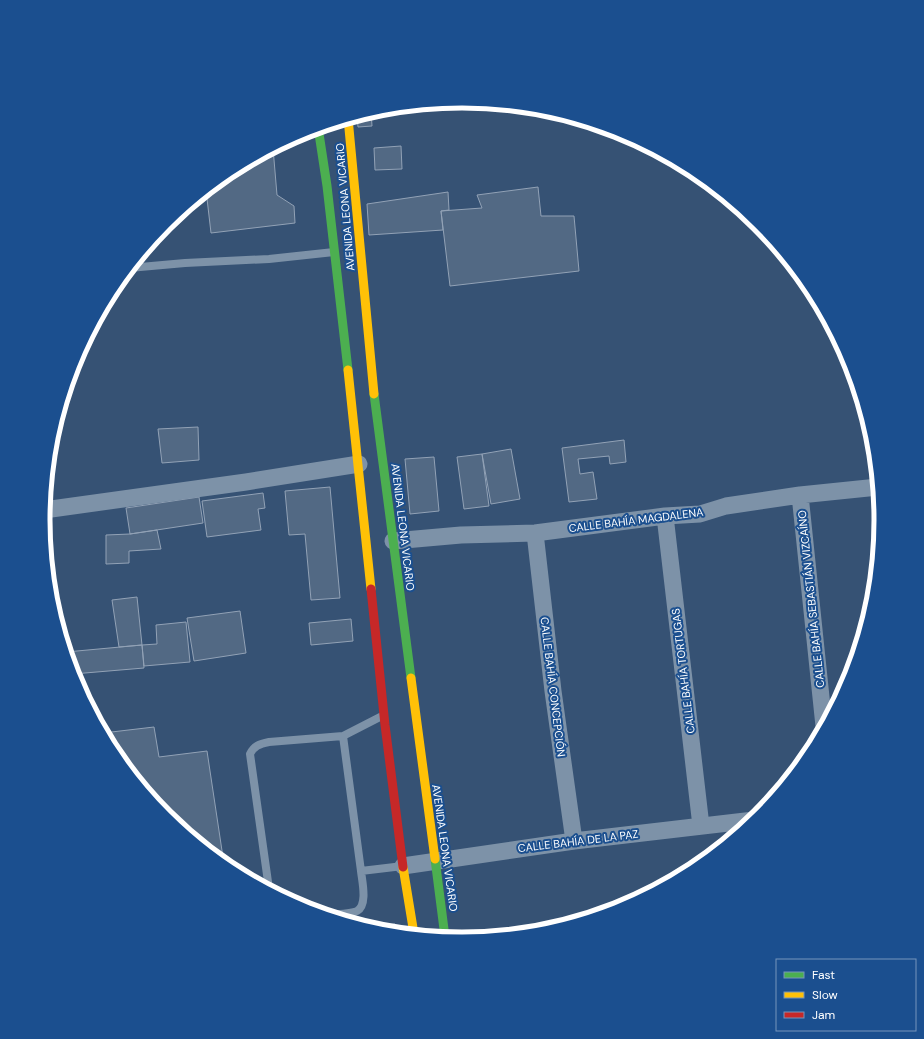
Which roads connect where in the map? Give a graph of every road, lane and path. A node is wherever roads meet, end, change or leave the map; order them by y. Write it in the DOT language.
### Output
graph roads {
  1 [pos="349,124"];
  2 [pos="319,133"];
  3 [pos="335,252"];
  4 [pos="136,267"];
  5 [pos="359,464"];
  6 [pos="872,488"];
  7 [pos="800,495"];
  8 [pos="50,509"];
  9 [pos="665,516"];
  10 [pos="535,533"];
  11 [pos="393,541"];
  12 [pos="384,715"];
  13 [pos="823,718"];
  14 [pos="343,736"];
  15 [pos="742,821"];
  16 [pos="700,826"];
  17 [pos="574,841"];
  18 [pos="434,861"];
  19 [pos="403,866"];
  20 [pos="360,871"];
  21 [pos="268,883"];
  22 [pos="341,913"];
  23 [pos="413,929"];
  24 [pos="444,931"];
  1 -- 11 [label="street, AVENIDA LEONA VICARIO"];
  2 -- 3 [label="street, AVENIDA LEONA VICARIO"];
  3 -- 4 [label="lane"];
  3 -- 5 [label="street, AVENIDA LEONA VICARIO"];
  5 -- 8 [label="street"];
  5 -- 12 [label="street, AVENIDA LEONA VICARIO"];
  6 -- 7 [label="street, CALLE BAHÍA MAGDALENA"];
  7 -- 9 [label="street, CALLE BAHÍA MAGDALENA"];
  7 -- 13 [label="street, CALLE BAHÍA SEBASTIÁN VIZCAÍNO"];
  9 -- 10 [label="street, CALLE BAHÍA MAGDALENA"];
  9 -- 16 [label="street, CALLE BAHÍA TORTUGAS"];
  10 -- 11 [label="street, CALLE BAHÍA MAGDALENA"];
  10 -- 17 [label="street, CALLE BAHÍA CONCEPCIÓN"];
  11 -- 18 [label="street, AVENIDA LEONA VICARIO"];
  12 -- 14 [label="lane"];
  12 -- 19 [label="street, AVENIDA LEONA VICARIO"];
  14 -- 20 [label="lane"];
  14 -- 21 [label="lane"];
  15 -- 16 [label="street, CALLE BAHÍA DE LA PAZ"];
  16 -- 17 [label="street, CALLE BAHÍA DE LA PAZ"];
  17 -- 18 [label="street, CALLE BAHÍA DE LA PAZ"];
  18 -- 19 [label="street, CALLE BAHÍA DE LA PAZ"];
  18 -- 24 [label="street, AVENIDA LEONA VICARIO"];
  19 -- 20 [label="lane"];
  19 -- 23 [label="street, AVENIDA LEONA VICARIO"];
  20 -- 22 [label="lane"];
}
